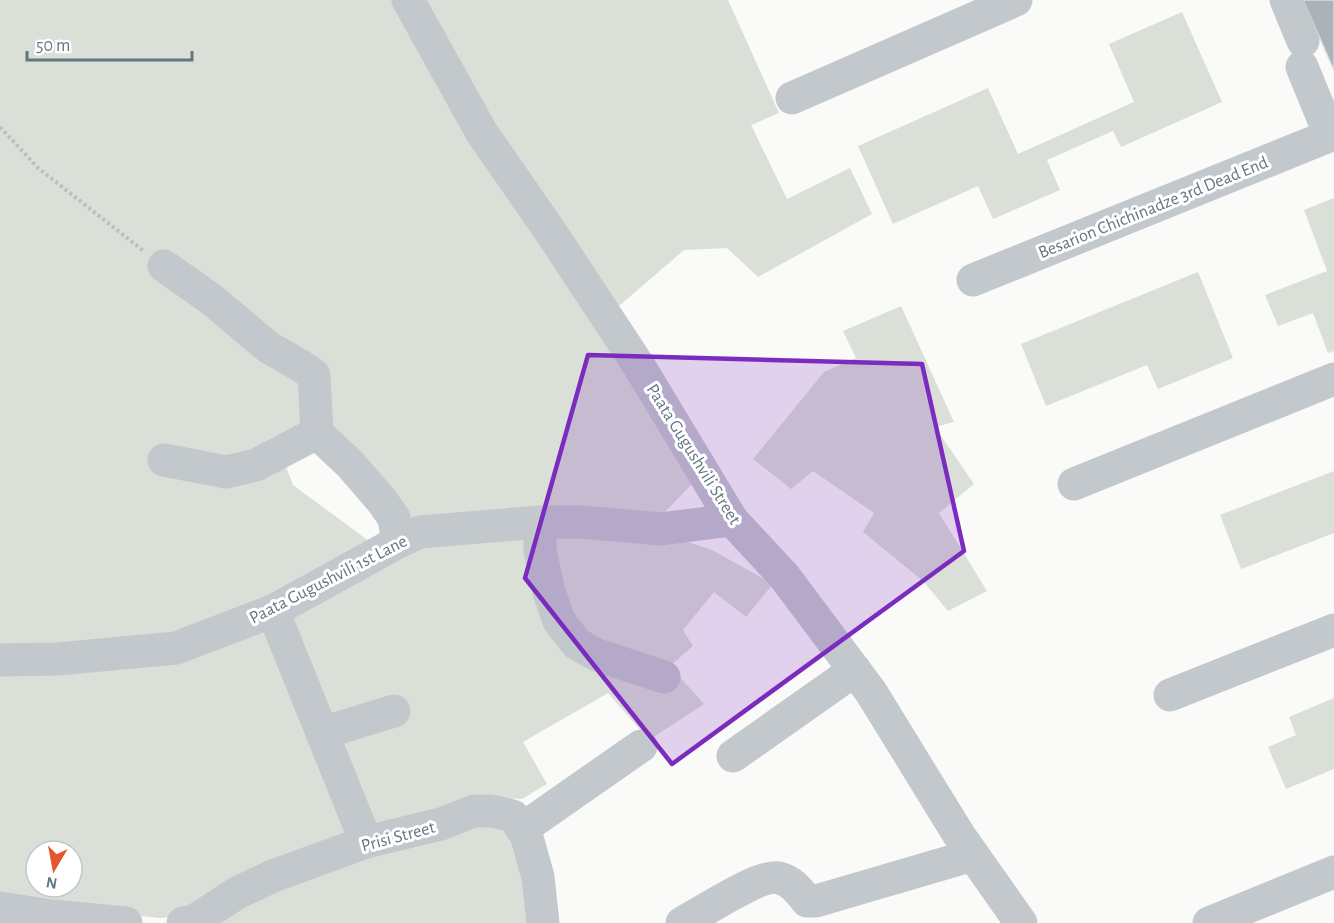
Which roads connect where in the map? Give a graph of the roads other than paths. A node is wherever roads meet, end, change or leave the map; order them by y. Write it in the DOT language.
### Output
graph roads {
  1 [pos="408,0"];
  2 [pos="1016,0"];
  3 [pos="1286,0"];
  4 [pos="792,98"];
  5 [pos="1332,135"];
  6 [pos="164,266"];
  7 [pos="973,280"];
  8 [pos="1334,379"];
  9 [pos="316,433"];
  10 [pos="164,460"];
  11 [pos="1074,484"];
  12 [pos="732,520"];
  13 [pos="540,522"];
  14 [pos="398,542"];
  15 [pos="273,611"];
  16 [pos="1334,630"];
  17 [pos="0,660"];
  18 [pos="855,670"];
  19 [pos="664,677"];
  20 [pos="1170,695"];
  21 [pos="394,711"];
  22 [pos="322,733"];
  23 [pos="641,746"];
  24 [pos="734,756"];
  25 [pos="522,829"];
  26 [pos="366,843"];
  27 [pos="973,855"];
  28 [pos="1334,872"];
  29 [pos="0,908"];
  30 [pos="126,923"];
  31 [pos="183,923"];
  32 [pos="543,923"];
  33 [pos="682,923"];
  34 [pos="1021,923"];
  35 [pos="1209,923"];
  1 -- 12 [label="street, Paata Gugushvili Street"];
  2 -- 4 [label="street"];
  3 -- 5 [label="street"];
  5 -- 7 [label="street, Besarion Chichinadze 3rd Dead End"];
  6 -- 9 [label="street"];
  8 -- 11 [label="street"];
  9 -- 10 [label="street"];
  9 -- 14 [label="street"];
  12 -- 13 [label="street, Paata Gugushvili 1st Lane"];
  12 -- 18 [label="street, Paata Gugushvili Street"];
  13 -- 14 [label="street, Paata Gugushvili 1st Lane"];
  13 -- 19 [label="street"];
  14 -- 15 [label="street, Paata Gugushvili 1st Lane"];
  15 -- 17 [label="street, Paata Gugushvili 1st Lane"];
  15 -- 22 [label="street"];
  16 -- 20 [label="street"];
  18 -- 24 [label="street"];
  18 -- 27 [label="street, Paata Gugushvili Street"];
  21 -- 22 [label="street"];
  22 -- 26 [label="street"];
  23 -- 25 [label="street"];
  25 -- 26 [label="street, Prisi Street"];
  25 -- 32 [label="street"];
  26 -- 31 [label="street, Prisi Street"];
  27 -- 33 [label="street"];
  27 -- 34 [label="street, Paata Gugushvili Street"];
  28 -- 35 [label="street"];
  29 -- 30 [label="street"];
}
